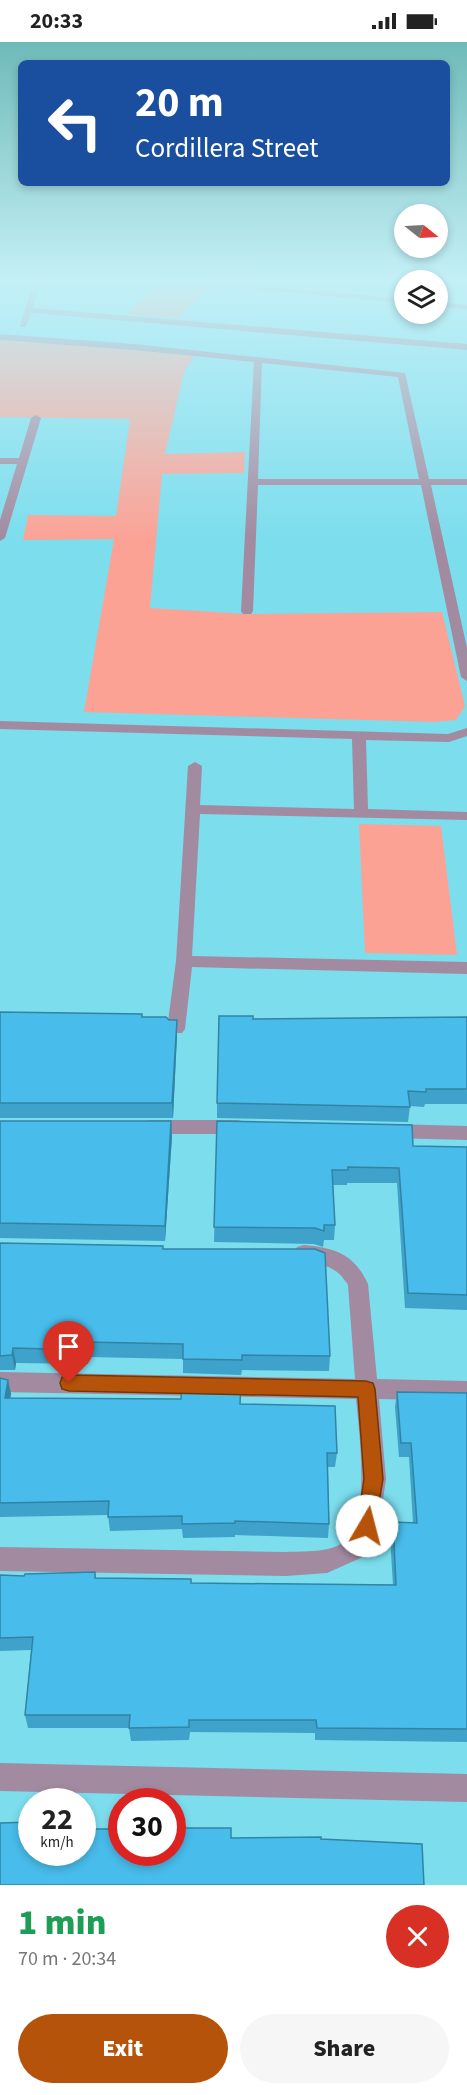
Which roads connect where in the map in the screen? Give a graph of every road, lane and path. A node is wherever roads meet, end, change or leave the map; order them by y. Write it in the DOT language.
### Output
graph roads {
  1 [pos="258,368"];
  2 [pos="339,368"];
  3 [pos="36,418"];
  4 [pos="0,461"];
  5 [pos="22,462"];
  6 [pos="253,482"];
  7 [pos="467,482"];
  8 [pos="424,483"];
  9 [pos="1,533"];
  10 [pos="247,611"];
  11 [pos="467,677"];
  12 [pos="0,726"];
  13 [pos="467,732"];
  14 [pos="359,736"];
  15 [pos="195,766"];
  16 [pos="193,809"];
  17 [pos="361,814"];
  18 [pos="467,816"];
  19 [pos="184,961"];
  20 [pos="467,968"];
  21 [pos="176,1029"];
  22 [pos="128,1127"];
  23 [pos="256,1128"];
  24 [pos="373,1131"];
  25 [pos="467,1133"];
  26 [pos="279,1252"];
  27 [pos="0,1382"];
  28 [pos="366,1389"];
  29 [pos="467,1391"];
  30 [pos="0,1558"];
  31 [pos="0,1777"];
  32 [pos="467,1788"];
  1 -- 6 [label="street"];
  2 -- 8 [label="street"];
  3 -- 5 [label="street"];
  4 -- 5 [label="street"];
  5 -- 9 [label="street"];
  6 -- 8 [label="street"];
  6 -- 10 [label="street"];
  7 -- 8 [label="street"];
  8 -- 11 [label="street"];
  12 -- 14 [label="street"];
  13 -- 14 [label="street"];
  14 -- 17 [label="street"];
  15 -- 16 [label="street"];
  16 -- 17 [label="street"];
  16 -- 19 [label="street"];
  17 -- 18 [label="street"];
  19 -- 20 [label="street"];
  19 -- 21 [label="street"];
  22 -- 23 [label="street"];
  24 -- 25 [label="street"];
  26 -- 28 [label="street"];
  27 -- 28 [label="street"];
  28 -- 29 [label="street"];
  28 -- 30 [label="street"];
  31 -- 32 [label="street"];
}
